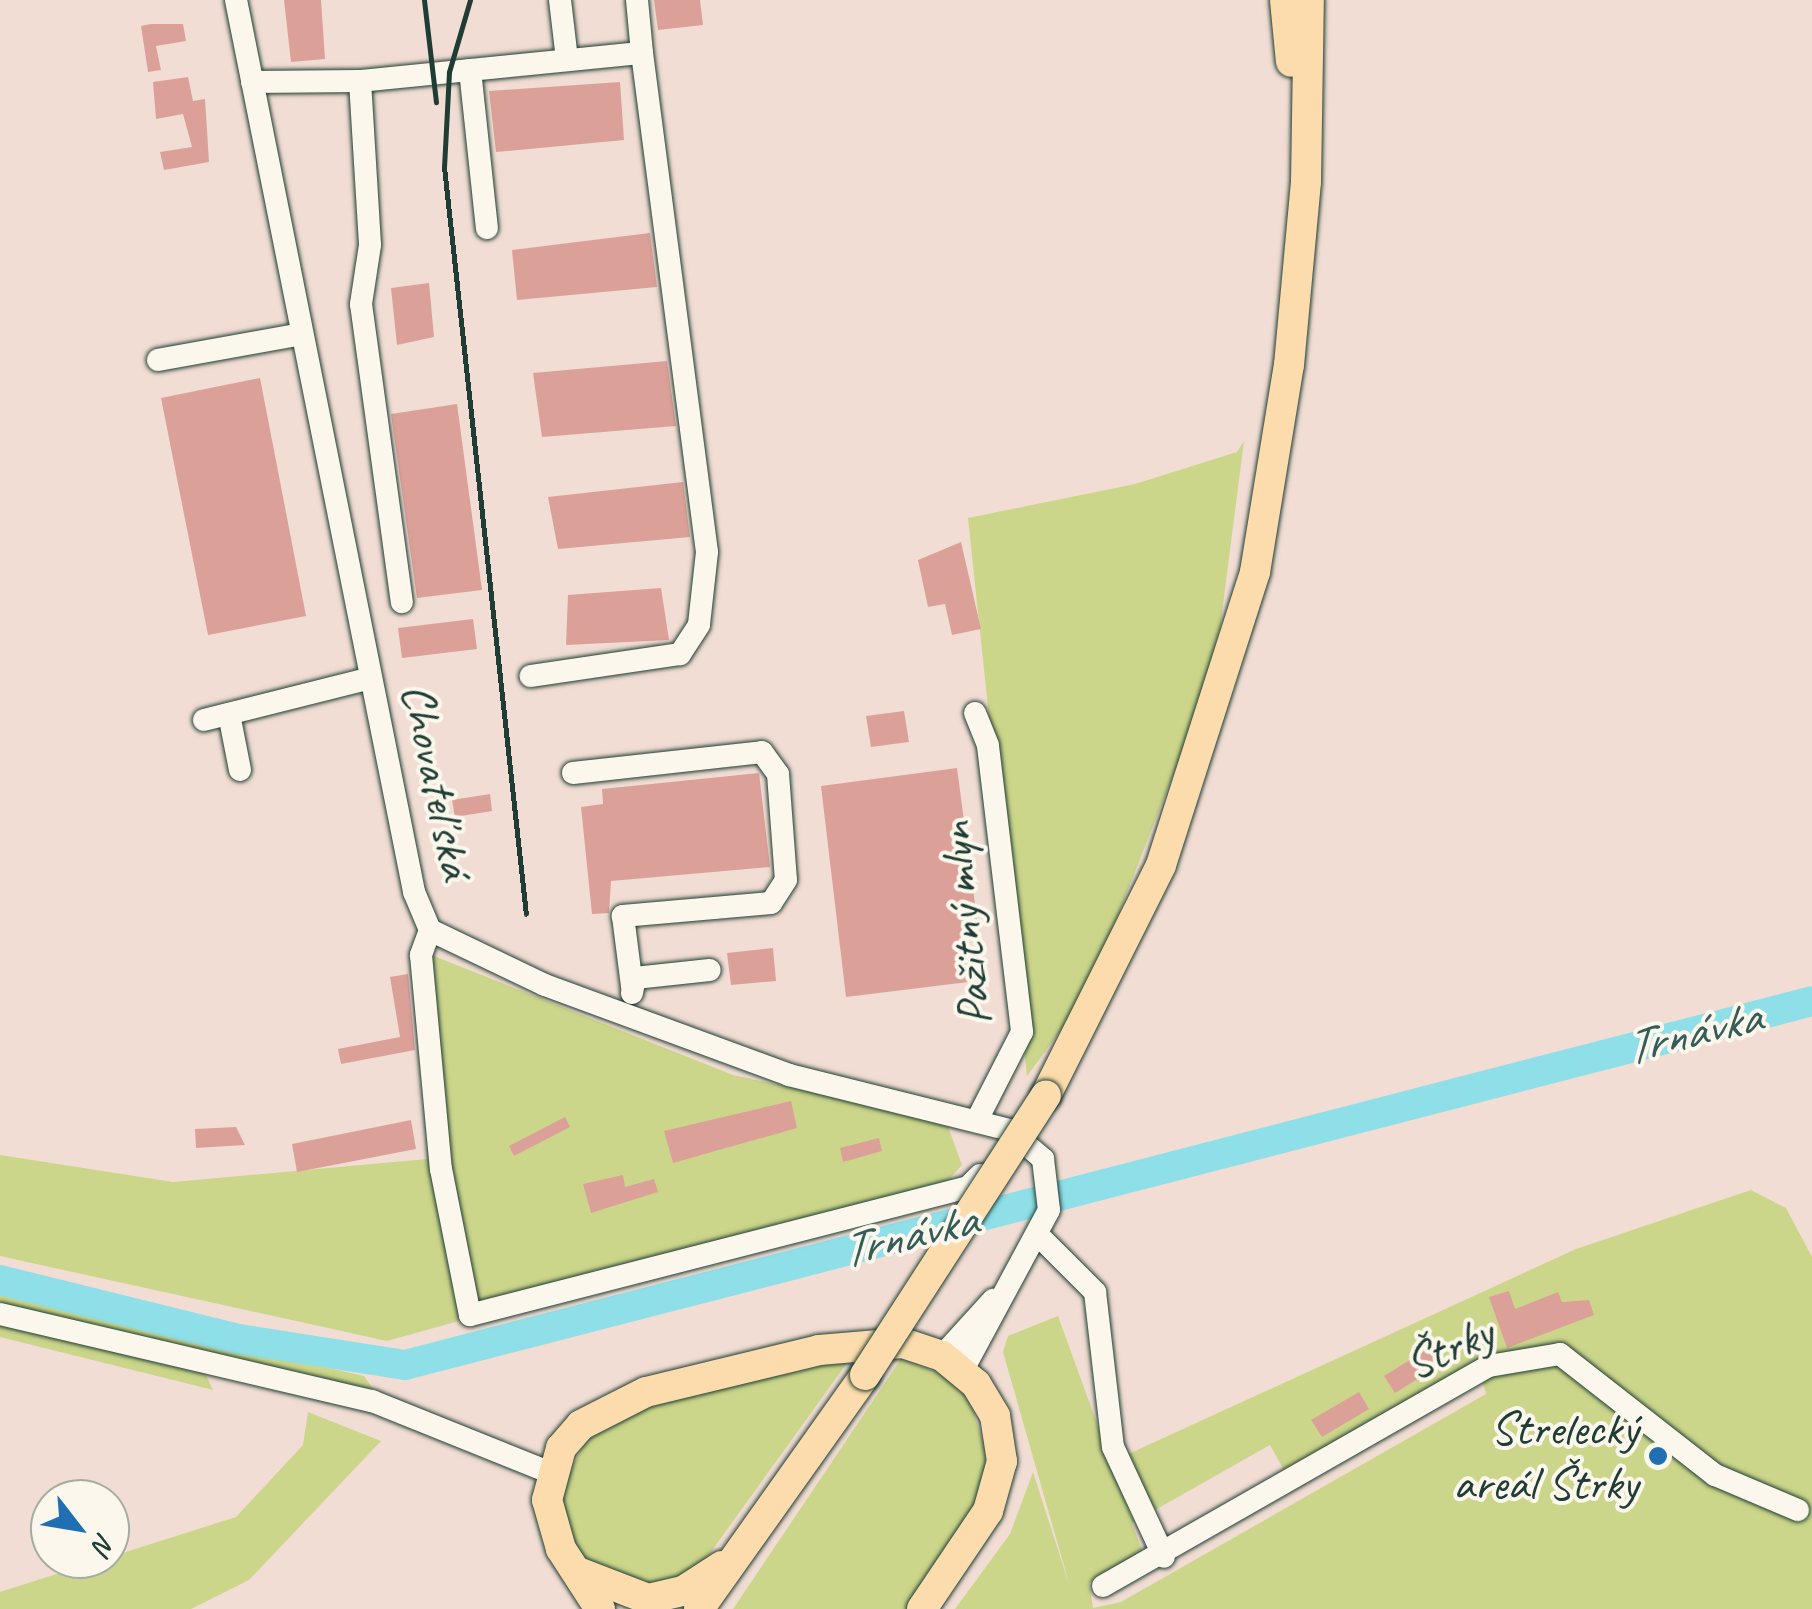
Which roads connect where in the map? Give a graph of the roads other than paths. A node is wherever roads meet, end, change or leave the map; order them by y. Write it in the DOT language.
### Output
graph roads {
  1 [pos="236,0"];
  2 [pos="560,0"];
  3 [pos="638,0"];
  4 [pos="1286,0"];
  5 [pos="1309,0"];
  6 [pos="642,53"];
  7 [pos="567,60"];
  8 [pos="470,70"];
  9 [pos="360,81"];
  10 [pos="252,82"];
  11 [pos="487,228"];
  12 [pos="1297,268"];
  13 [pos="302,334"];
  14 [pos="158,360"];
  15 [pos="402,602"];
  16 [pos="531,676"];
  17 [pos="371,678"];
  18 [pos="975,713"];
  19 [pos="229,714"];
  20 [pos="204,720"];
  21 [pos="240,770"];
  22 [pos="573,773"];
  23 [pos="430,930"];
  24 [pos="710,970"];
  25 [pos="632,986"];
  26 [pos="631,1016"];
  27 [pos="978,1116"];
  28 [pos="980,1175"];
  29 [pos="1042,1227"];
  30 [pos="0,1314"];
  31 [pos="952,1363"];
  32 [pos="552,1473"];
  33 [pos="1798,1510"];
  34 [pos="736,1555"];
  35 [pos="1164,1557"];
  36 [pos="570,1566"];
  37 [pos="1103,1586"];
  38 [pos="600,1609"];
  39 [pos="699,1609"];
  40 [pos="723,1609"];
  41 [pos="922,1609"];
  1 -- 10 [label="street, Chovateľská"];
  2 -- 7 [label="street"];
  3 -- 6 [label="street"];
  4 -- 12 [label="main road"];
  5 -- 12 [label="main road"];
  6 -- 7 [label="street"];
  6 -- 16 [label="street"];
  7 -- 8 [label="street"];
  8 -- 9 [label="street"];
  8 -- 11 [label="street"];
  9 -- 10 [label="street"];
  9 -- 15 [label="street"];
  10 -- 13 [label="street, Chovateľská"];
  12 -- 34 [label="main road, bridge"];
  13 -- 14 [label="street"];
  13 -- 17 [label="street, Chovateľská"];
  17 -- 19 [label="street"];
  17 -- 23 [label="street, Chovateľská"];
  18 -- 27 [label="street, Pažitný mlyn"];
  19 -- 20 [label="street"];
  19 -- 21 [label="street"];
  22 -- 25 [label="street"];
  23 -- 26 [label="street, Chovateľská"];
  23 -- 28 [label="street"];
  24 -- 25 [label="street"];
  25 -- 26 [label="street"];
  26 -- 27 [label="street, Chovateľská"];
  27 -- 29 [label="street, Chovateľská"];
  29 -- 31 [label="street"];
  29 -- 35 [label="street"];
  30 -- 32 [label="street"];
  31 -- 32 [label="main road"];
  31 -- 41 [label="main road"];
  32 -- 36 [label="main road"];
  33 -- 35 [label="street, Štrky"];
  34 -- 36 [label="main road"];
  34 -- 39 [label="main road"];
  34 -- 40 [label="main road"];
  35 -- 37 [label="street, Štrky"];
  36 -- 38 [label="main road"];
}
